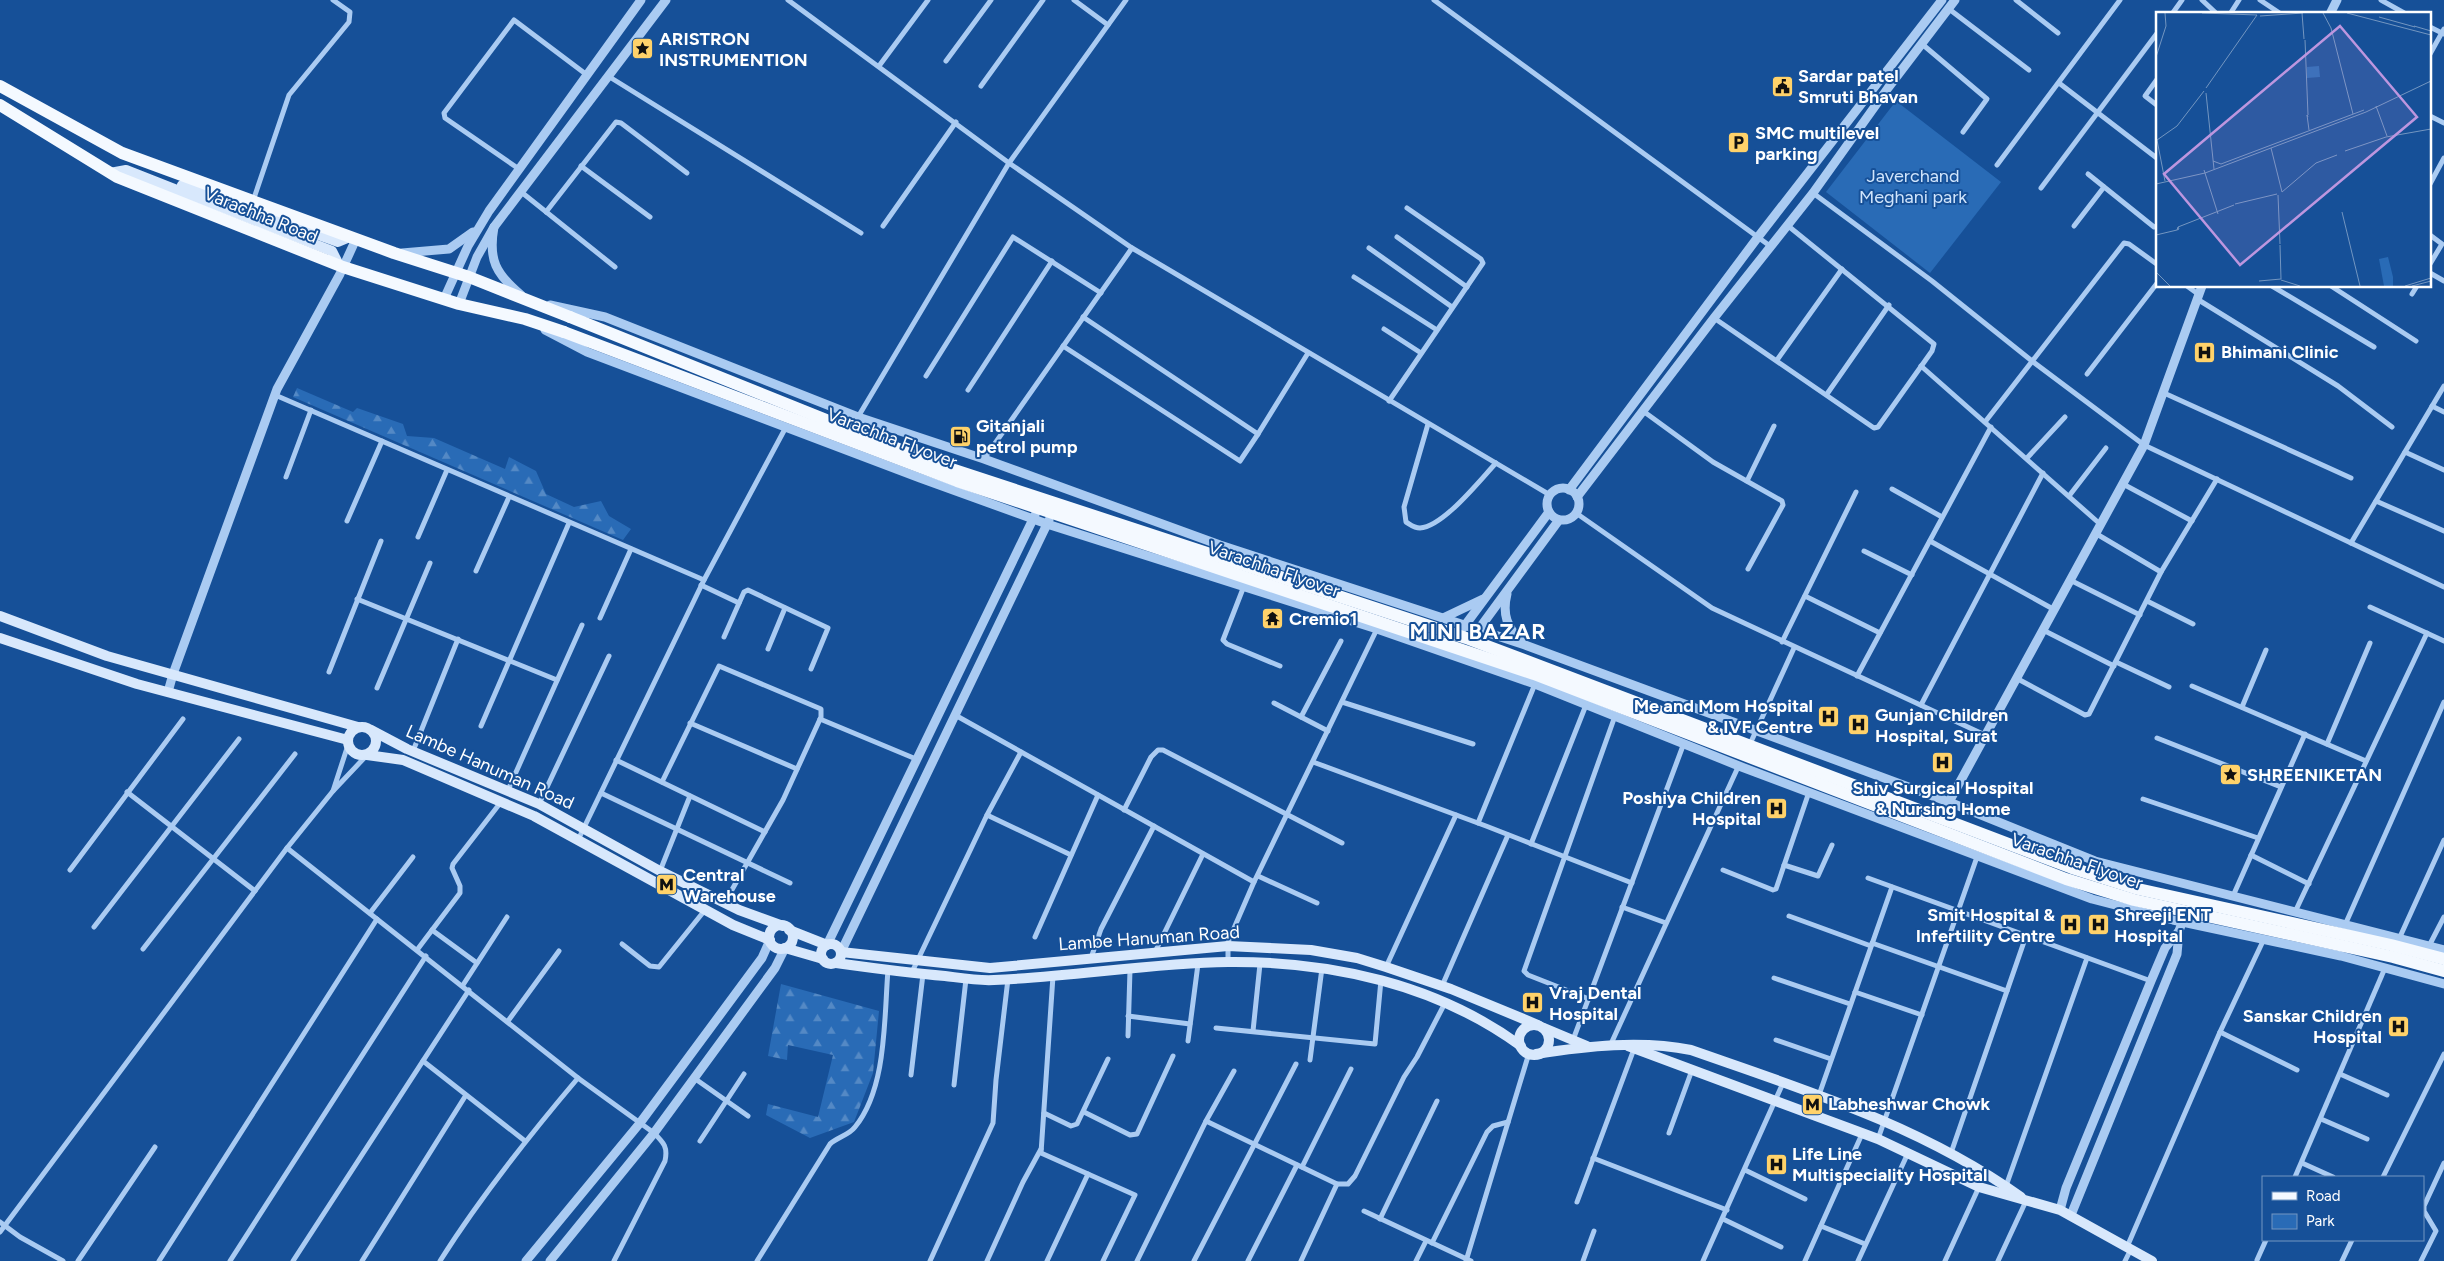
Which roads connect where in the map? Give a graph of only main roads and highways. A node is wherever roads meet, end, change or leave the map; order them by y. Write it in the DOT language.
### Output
graph roads {
  1 [pos="0,86"];
  2 [pos="0,106"];
  3 [pos="122,153"];
  4 [pos="353,238"];
  5 [pos="526,319"];
  6 [pos="0,616"];
  7 [pos="0,638"];
  8 [pos="358,727"];
  9 [pos="372,730"];
  10 [pos="348,743"];
  11 [pos="367,755"];
  12 [pos="540,804"];
  13 [pos="534,816"];
  14 [pos="786,928"];
  15 [pos="770,940"];
  16 [pos="827,945"];
  17 [pos="785,948"];
  18 [pos="841,952"];
  19 [pos="823,959"];
  20 [pos="2444,959"];
  21 [pos="836,963"];
  22 [pos="2444,971"];
  23 [pos="1540,1026"];
  24 [pos="1521,1046"];
  25 [pos="1587,1046"];
  26 [pos="1631,1048"];
  27 [pos="1533,1054"];
  28 [pos="2026,1200"];
  29 [pos="2152,1261"];
  1 -- 3 [label="main road, Varachha Flyover"];
  2 -- 5 [label="main road, Varachha Road"];
  3 -- 4 [label="main road, Varachha Flyover"];
  3 -- 4 [label="main road"];
  4 -- 20 [label="main road, Varachha Flyover, bridge"];
  5 -- 22 [label="main road, Varachha Flyover, bridge"];
  6 -- 8 [label="main road"];
  7 -- 10 [label="main road"];
  8 -- 9 [label="main road"];
  8 -- 10 [label="main road"];
  9 -- 11 [label="main road"];
  9 -- 12 [label="main road, Lambe Hanuman Road"];
  10 -- 11 [label="main road"];
  11 -- 13 [label="main road"];
  12 -- 13 [label="main road"];
  12 -- 14 [label="main road, Lambe Hanuman Road"];
  13 -- 15 [label="main road"];
  14 -- 15 [label="main road"];
  14 -- 16 [label="main road, Lambe Hanuman Road"];
  14 -- 17 [label="main road"];
  15 -- 17 [label="main road"];
  16 -- 18 [label="main road"];
  16 -- 19 [label="main road"];
  17 -- 19 [label="main road"];
  18 -- 21 [label="main road"];
  18 -- 23 [label="main road, Lambe Hanuman Road"];
  19 -- 21 [label="main road"];
  21 -- 24 [label="main road, Lambe Hanuman Road"];
  23 -- 24 [label="main road"];
  23 -- 25 [label="main road, Lambe Hanuman Road"];
  23 -- 27 [label="main road"];
  24 -- 27 [label="main road"];
  25 -- 26 [label="main road"];
  25 -- 27 [label="main road"];
  26 -- 28 [label="main road"];
  26 -- 28 [label="main road"];
  28 -- 29 [label="main road"];
}
